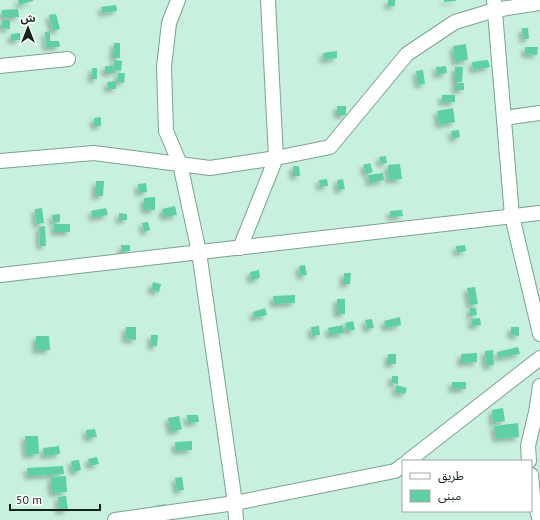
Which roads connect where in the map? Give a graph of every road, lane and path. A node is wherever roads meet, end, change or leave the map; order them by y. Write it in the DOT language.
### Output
graph roads {
  1 [pos="178,0"];
  2 [pos="268,0"];
  3 [pos="540,3"];
  4 [pos="494,5"];
  5 [pos="68,59"];
  6 [pos="0,66"];
  7 [pos="540,113"];
  8 [pos="504,118"];
  9 [pos="276,158"];
  10 [pos="0,161"];
  11 [pos="180,164"];
  12 [pos="540,213"];
  13 [pos="512,216"];
  14 [pos="240,248"];
  15 [pos="199,252"];
  16 [pos="0,275"];
  17 [pos="540,334"];
  18 [pos="540,358"];
  19 [pos="540,386"];
  20 [pos="409,460"];
  21 [pos="530,460"];
  22 [pos="402,466"];
  23 [pos="532,482"];
  24 [pos="235,503"];
  25 [pos="115,520"];
  26 [pos="236,520"];
  27 [pos="540,520"];
  1 -- 11 [label="street"];
  2 -- 9 [label="street"];
  3 -- 4 [label="street"];
  4 -- 8 [label="street"];
  4 -- 9 [label="street"];
  5 -- 6 [label="street"];
  7 -- 8 [label="street"];
  8 -- 13 [label="street"];
  9 -- 11 [label="street"];
  9 -- 14 [label="street"];
  10 -- 11 [label="street"];
  11 -- 15 [label="street"];
  12 -- 13 [label="street"];
  13 -- 14 [label="street"];
  13 -- 17 [label="street"];
  14 -- 15 [label="street"];
  15 -- 16 [label="street"];
  15 -- 24 [label="street"];
  18 -- 20 [label="street"];
  19 -- 21 [label="street"];
  22 -- 24 [label="street"];
  23 -- 27 [label="street"];
  24 -- 25 [label="street"];
  24 -- 26 [label="street"];
}
